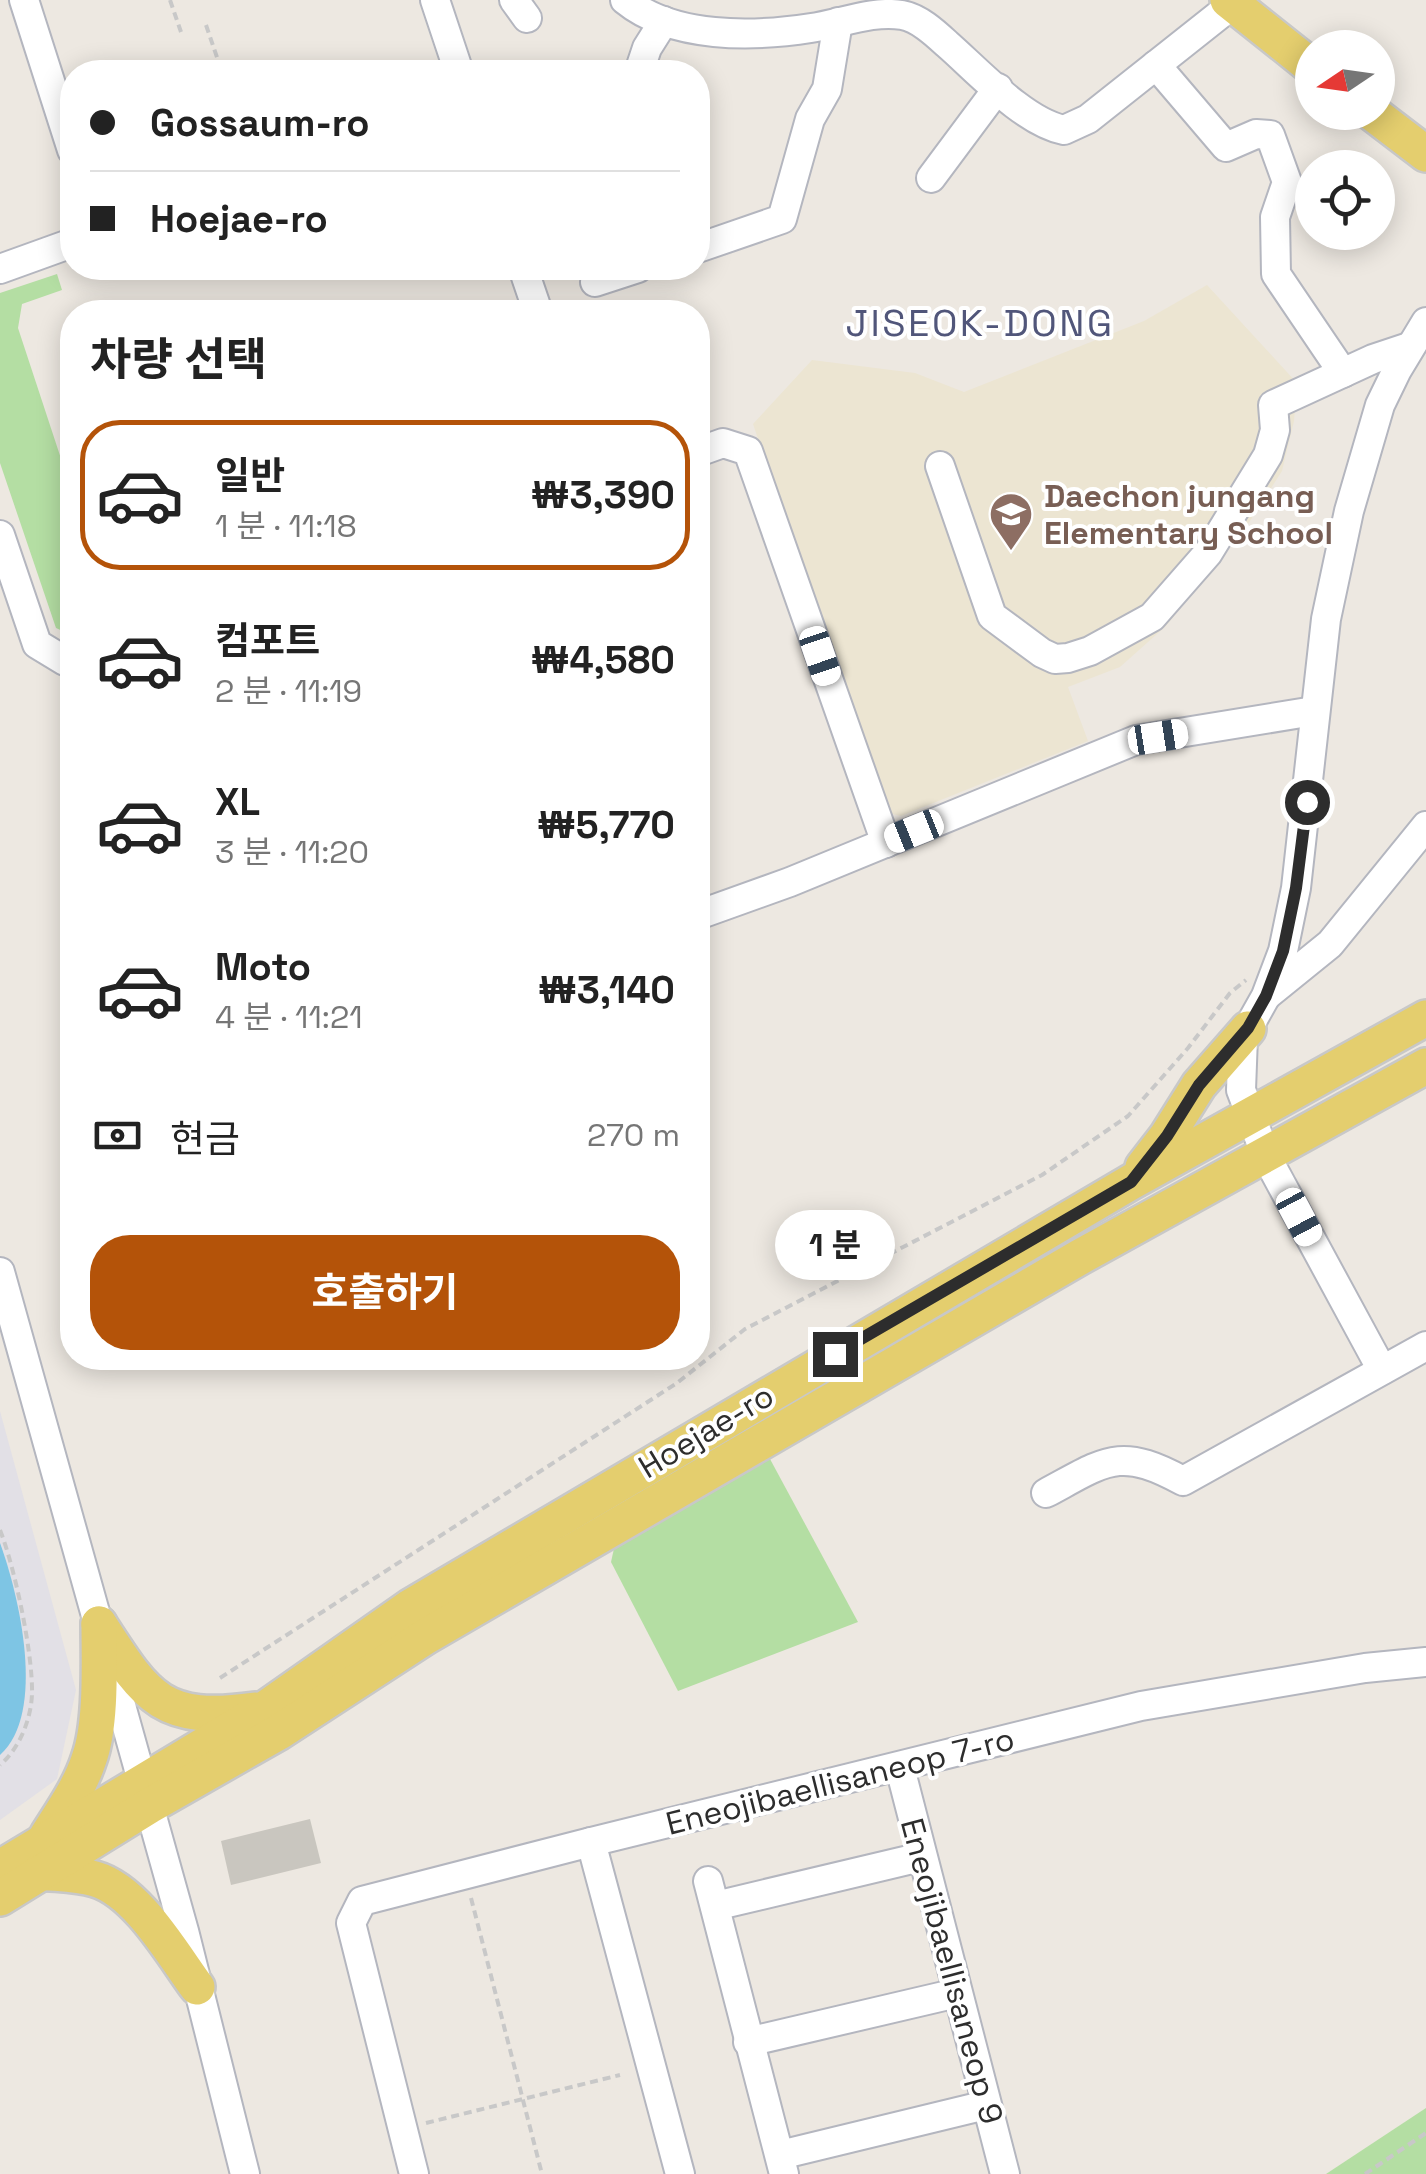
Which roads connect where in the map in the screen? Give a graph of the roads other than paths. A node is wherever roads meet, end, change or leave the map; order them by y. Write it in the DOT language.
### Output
graph roads {
  1 [pos="24,0"];
  2 [pos="435,0"];
  3 [pos="625,0"];
  4 [pos="1231,2"];
  5 [pos="664,21"];
  6 [pos="838,22"];
  7 [pos="1295,53"];
  8 [pos="455,60"];
  9 [pos="643,60"];
  10 [pos="1156,66"];
  11 [pos="998,88"];
  12 [pos="60,112"];
  13 [pos="1395,130"];
  14 [pos="1426,154"];
  15 [pos="931,178"];
  16 [pos="710,244"];
  17 [pos="60,247"];
  18 [pos="0,269"];
  19 [pos="600,280"];
  20 [pos="594,282"];
  21 [pos="1426,322"];
  22 [pos="1409,347"];
  23 [pos="1343,373"];
  24 [pos="710,448"];
  25 [pos="940,466"];
  26 [pos="0,535"];
  27 [pos="60,657"];
  28 [pos="1314,711"];
  29 [pos="1426,826"];
  30 [pos="886,843"];
  31 [pos="710,910"];
  32 [pos="1266,996"];
  33 [pos="1426,1018"];
  34 [pos="1248,1028"];
  35 [pos="1426,1066"];
  36 [pos="1250,1115"];
  37 [pos="1266,1156"];
  38 [pos="1131,1182"];
  39 [pos="0,1272"];
  40 [pos="1426,1346"];
  41 [pos="1382,1370"];
  42 [pos="1046,1493"];
  43 [pos="99,1624"];
  44 [pos="1426,1662"];
  45 [pos="266,1708"];
  46 [pos="900,1768"];
  47 [pos="146,1793"];
  48 [pos="592,1842"];
  49 [pos="42,1856"];
  50 [pos="921,1857"];
  51 [pos="0,1868"];
  52 [pos="0,1898"];
  53 [pos="198,1987"];
  54 [pos="957,1993"];
  55 [pos="748,2042"];
  56 [pos="986,2105"];
  57 [pos="782,2165"];
  58 [pos="244,2174"];
  59 [pos="414,2174"];
  60 [pos="680,2174"];
  61 [pos="1005,2174"];
  1 -- 12 [label="street"];
  2 -- 8 [label="street"];
  3 -- 5 [label="street"];
  4 -- 7 [label="main road"];
  4 -- 10 [label="street"];
  5 -- 6 [label="street"];
  5 -- 9 [label="street"];
  6 -- 11 [label="street"];
  6 -- 16 [label="street"];
  10 -- 11 [label="street"];
  10 -- 23 [label="street"];
  11 -- 15 [label="street"];
  13 -- 14 [label="main road"];
  17 -- 18 [label="street"];
  19 -- 20 [label="street"];
  21 -- 22 [label="street"];
  22 -- 23 [label="street"];
  22 -- 28 [label="street"];
  23 -- 25 [label="street"];
  24 -- 30 [label="street"];
  26 -- 27 [label="street"];
  28 -- 30 [label="street"];
  28 -- 32 [label="street"];
  29 -- 32 [label="street"];
  30 -- 31 [label="street"];
  32 -- 34 [label="street"];
  33 -- 36 [label="main road, Hoejae-ro"];
  34 -- 36 [label="street"];
  34 -- 38 [label="main road"];
  35 -- 37 [label="main road, Hoejae-ro"];
  36 -- 37 [label="street"];
  36 -- 38 [label="main road, Hoejae-ro"];
  37 -- 41 [label="street"];
  37 -- 47 [label="main road, Hoejae-ro"];
  38 -- 45 [label="main road, Hoejae-ro"];
  39 -- 43 [label="street"];
  40 -- 41 [label="street"];
  41 -- 42 [label="street"];
  43 -- 45 [label="main road"];
  43 -- 47 [label="street"];
  43 -- 49 [label="main road"];
  44 -- 46 [label="street, Eneojibaellisaneop 7-ro"];
  45 -- 47 [label="main road, Hoejae-ro"];
  46 -- 48 [label="street, Eneojibaellisaneop 7-ro"];
  46 -- 50 [label="street, Eneojibaellisaneop 9"];
  47 -- 49 [label="main road, Hoejae-ro"];
  47 -- 53 [label="street"];
  48 -- 59 [label="street, Eneojibaellisaneop 7-ro"];
  48 -- 60 [label="street"];
  49 -- 51 [label="main road, Hoejae-ro"];
  49 -- 52 [label="main road, Hoejae-ro"];
  49 -- 53 [label="main road"];
  50 -- 54 [label="street, Eneojibaellisaneop 9"];
  50 -- 55 [label="street"];
  53 -- 58 [label="street"];
  54 -- 55 [label="street"];
  54 -- 56 [label="street, Eneojibaellisaneop 9"];
  55 -- 57 [label="street"];
  56 -- 57 [label="street"];
  56 -- 61 [label="street, Eneojibaellisaneop 9"];
}
